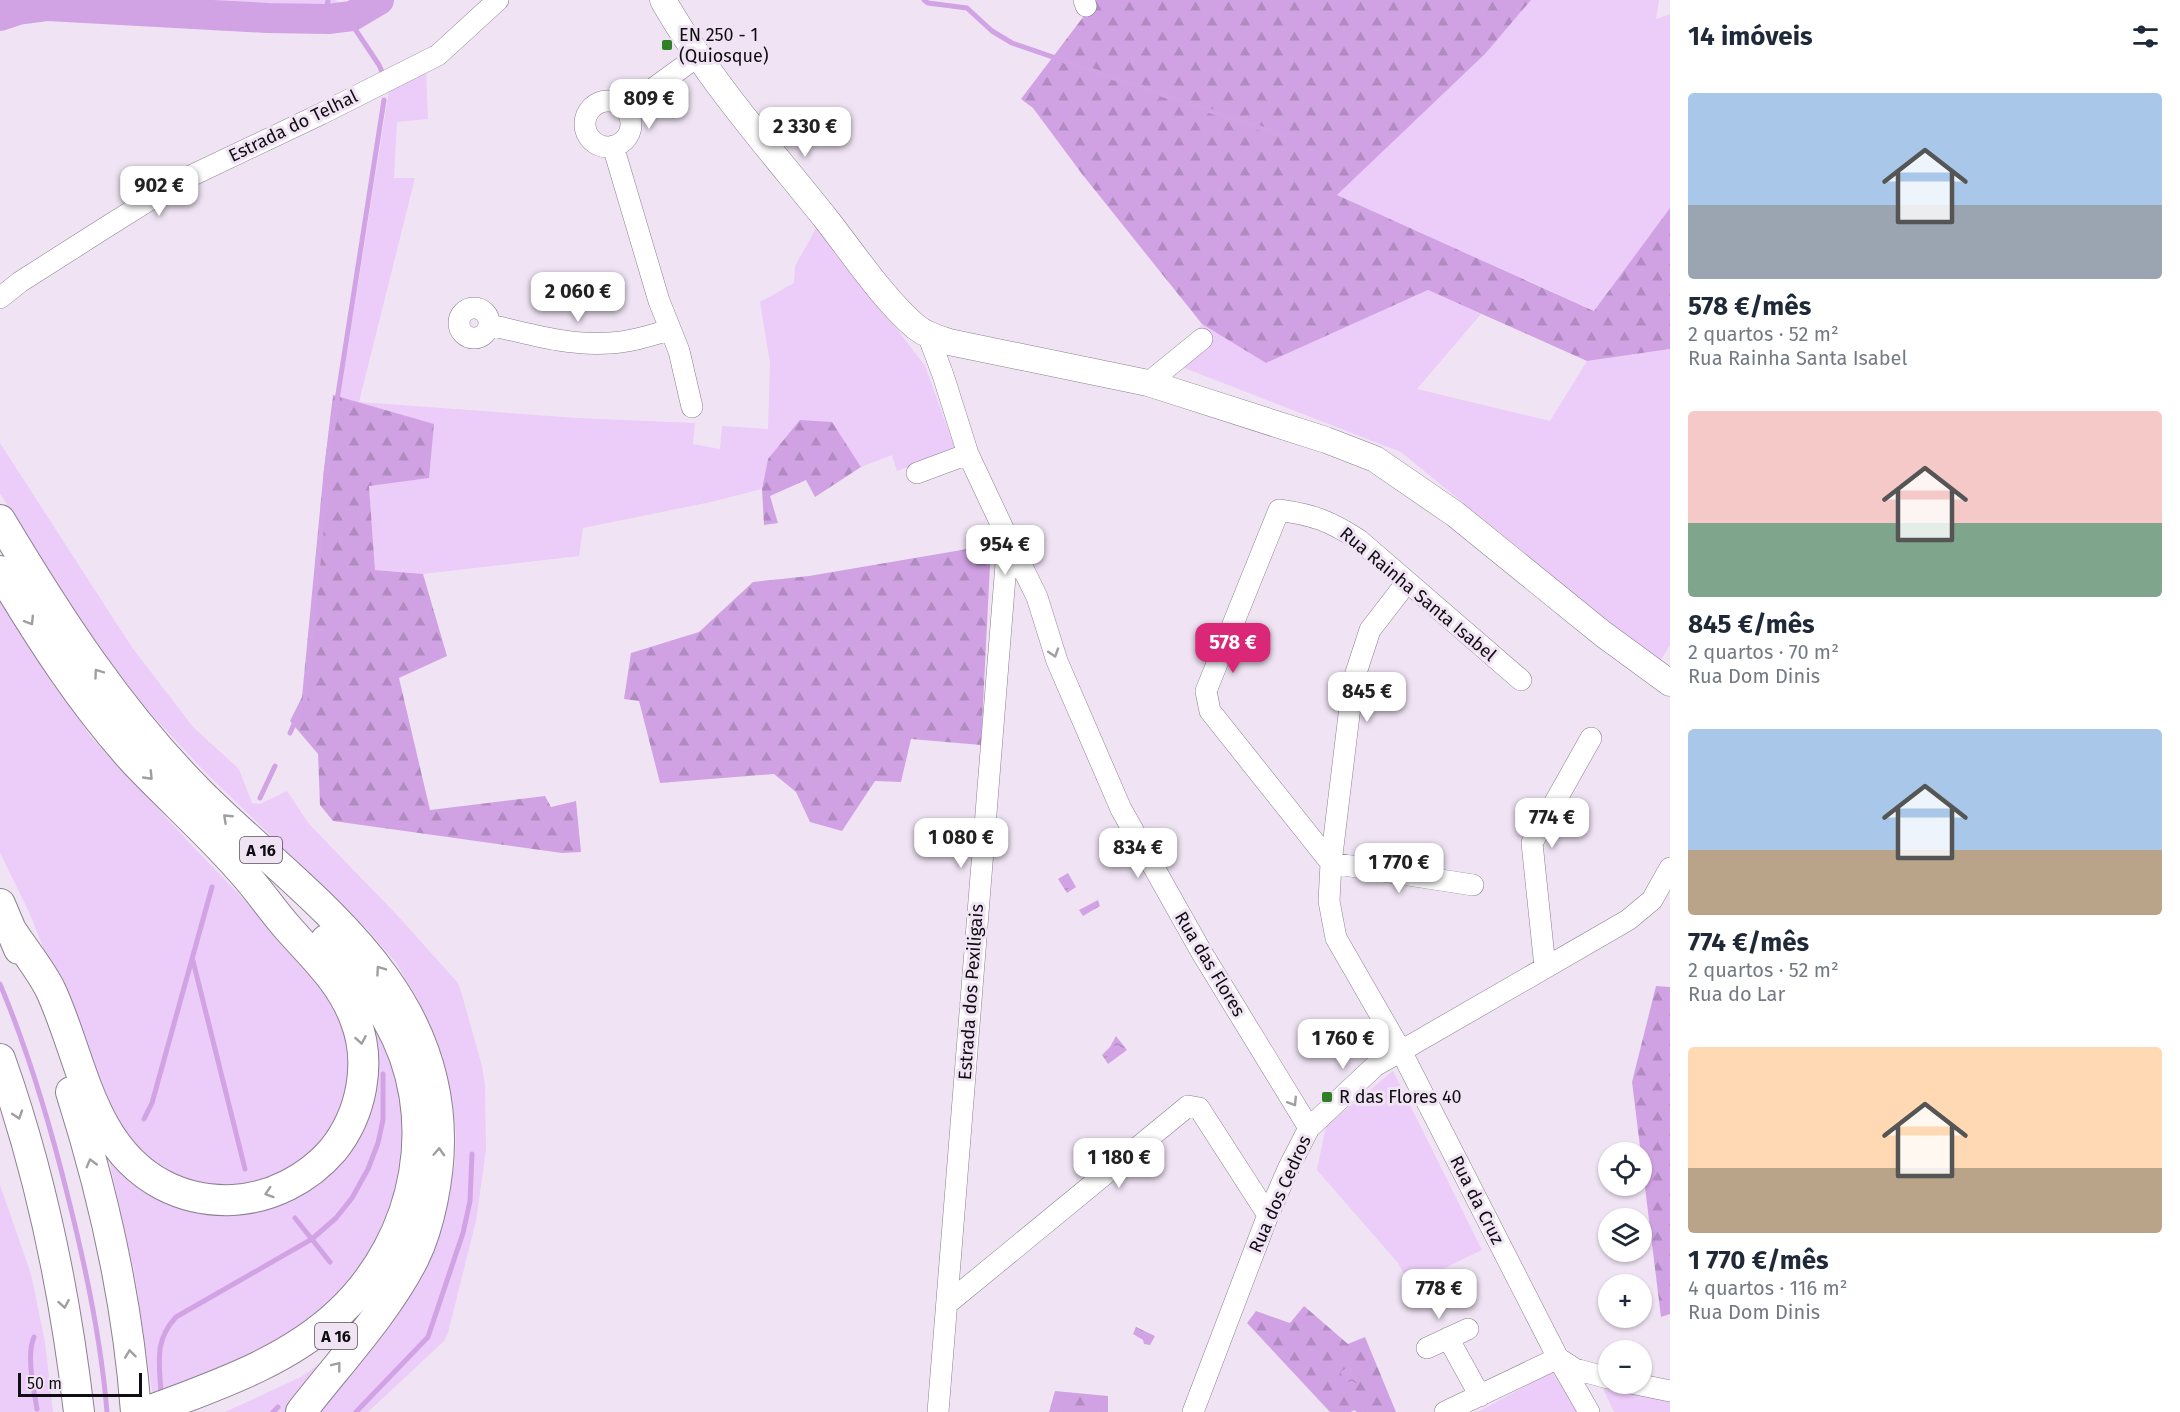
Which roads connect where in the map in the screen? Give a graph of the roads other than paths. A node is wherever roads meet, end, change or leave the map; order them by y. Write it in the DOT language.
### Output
graph roads {
  1 [pos="498,0"];
  2 [pos="663,0"];
  3 [pos="698,56"];
  4 [pos="625,109"];
  5 [pos="613,146"];
  6 [pos="21,282"];
  7 [pos="0,291"];
  8 [pos="0,298"];
  9 [pos="490,325"];
  10 [pos="669,330"];
  11 [pos="927,335"];
  12 [pos="1202,339"];
  13 [pos="1148,383"];
  14 [pos="692,407"];
  15 [pos="968,454"];
  16 [pos="917,473"];
  17 [pos="0,520"];
  18 [pos="1008,539"];
  19 [pos="0,571"];
  20 [pos="1407,582"];
  21 [pos="1521,680"];
  22 [pos="1670,683"];
  23 [pos="1591,738"];
  24 [pos="1330,863"];
  25 [pos="1670,868"];
  26 [pos="244,874"];
  27 [pos="1473,885"];
  28 [pos="6,917"];
  29 [pos="1545,967"];
  30 [pos="1401,1051"];
  31 [pos="0,1059"];
  32 [pos="1310,1128"];
  33 [pos="429,1209"];
  34 [pos="1268,1215"];
  35 [pos="947,1304"];
  36 [pos="1468,1329"];
  37 [pos="1448,1338"];
  38 [pos="1428,1348"];
  39 [pos="1558,1358"];
  40 [pos="1598,1375"];
  41 [pos="1652,1387"];
  42 [pos="1670,1391"];
  43 [pos="1480,1396"];
  44 [pos="196,1406"];
  45 [pos="79,1412"];
  46 [pos="136,1412"];
  47 [pos="146,1412"];
  48 [pos="301,1412"];
  49 [pos="938,1412"];
  50 [pos="1193,1412"];
  51 [pos="1445,1412"];
  52 [pos="1589,1412"];
  1 -- 6 [label="street, Estrada do Telhal"];
  2 -- 3 [label="main road"];
  3 -- 4 [label="street"];
  3 -- 11 [label="main road"];
  4 -- 5 [label="street"];
  4 -- 5 [label="street"];
  5 -- 10 [label="street"];
  6 -- 7 [label="street"];
  6 -- 8 [label="street"];
  9 -- 10 [label="street"];
  10 -- 14 [label="street"];
  11 -- 13 [label="main road"];
  11 -- 15 [label="street, Estrada dos Pexiligais"];
  12 -- 13 [label="street"];
  13 -- 22 [label="main road"];
  15 -- 16 [label="street"];
  15 -- 18 [label="street, Estrada dos Pexiligais"];
  33 -- 17 [label="highway, A 16, one-way"];
  18 -- 32 [label="street, Rua das Flores, one-way"];
  18 -- 35 [label="street, Estrada dos Pexiligais"];
  19 -- 26 [label="highway, A 16, one-way"];
  20 -- 21 [label="street, Rua Rainha Santa Isabel"];
  20 -- 24 [label="street"];
  20 -- 24 [label="street, Rua Rainha Santa Isabel"];
  23 -- 29 [label="street"];
  24 -- 27 [label="street"];
  24 -- 30 [label="street"];
  25 -- 29 [label="street, Rua dos Cedros"];
  26 -- 28 [label="highway, A 16, one-way"];
  26 -- 44 [label="highway, A 16"];
  46 -- 28 [label="highway, A 16, one-way"];
  29 -- 30 [label="street, Rua dos Cedros"];
  30 -- 32 [label="street, Rua dos Cedros"];
  30 -- 39 [label="street, Rua da Cruz"];
  31 -- 45 [label="highway, one-way"];
  32 -- 34 [label="street, Rua dos Cedros"];
  33 -- 44 [label="highway, A 16"];
  48 -- 33 [label="highway, A 16, one-way"];
  34 -- 35 [label="street"];
  34 -- 50 [label="street, Rua dos Cedros"];
  35 -- 49 [label="street, Estrada dos Pexiligais"];
  36 -- 37 [label="street"];
  37 -- 38 [label="street"];
  37 -- 43 [label="street"];
  39 -- 40 [label="street"];
  39 -- 43 [label="street"];
  39 -- 52 [label="street, Rua da Cruz"];
  41 -- 42 [label="street"];
  43 -- 51 [label="street"];
  44 -- 47 [label="highway, A 16"];
}
